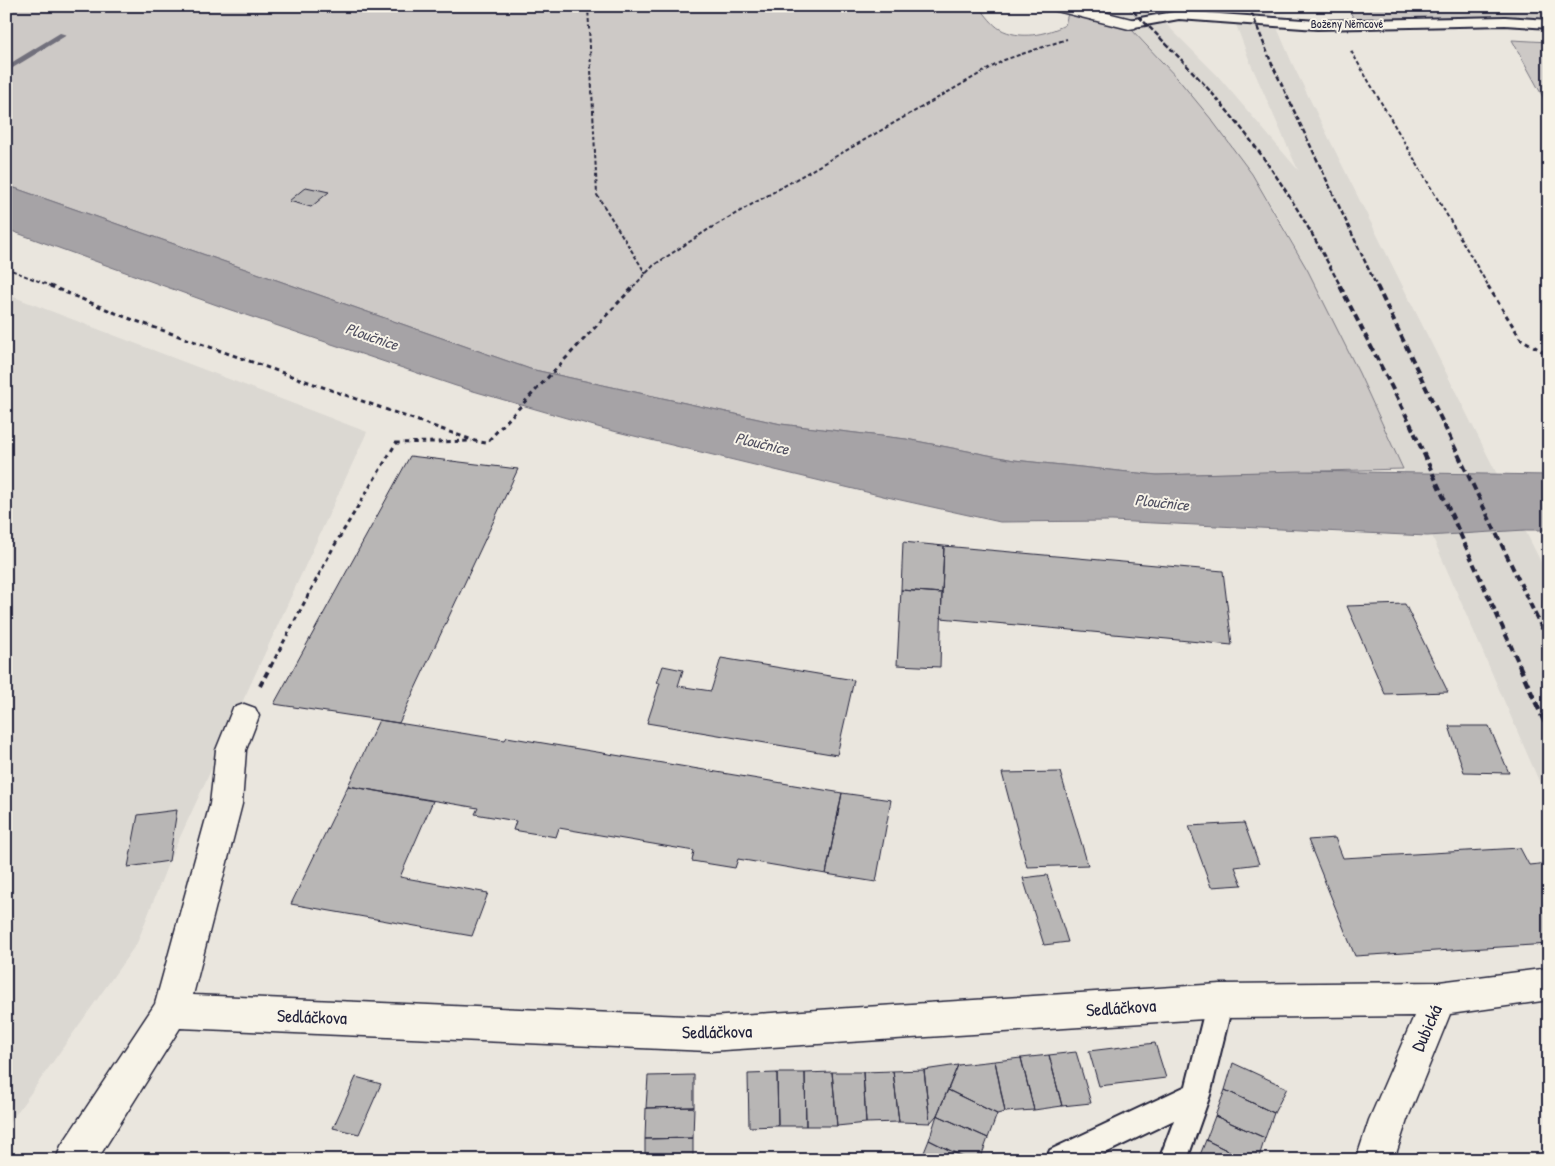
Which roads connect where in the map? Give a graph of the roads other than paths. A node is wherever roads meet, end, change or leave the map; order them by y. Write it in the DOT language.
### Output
graph roads {
  1 [pos="1059,6"];
  2 [pos="1190,6"];
  3 [pos="1204,17"];
  4 [pos="1129,24"];
  5 [pos="1549,24"];
  6 [pos="244,716"];
  7 [pos="1549,984"];
  8 [pos="1439,999"];
  9 [pos="1220,1001"];
  10 [pos="171,1011"];
  11 [pos="1196,1095"];
  12 [pos="75,1160"];
  13 [pos="1060,1160"];
  14 [pos="1173,1160"];
  15 [pos="1375,1160"];
  1 -- 4 [label="street, Boženy Němcové"];
  2 -- 3 [label="lane"];
  3 -- 4 [label="lane, Boženy Němcové"];
  3 -- 5 [label="lane, Boženy Němcové"];
  6 -- 10 [label="street"];
  7 -- 8 [label="street, Dubická"];
  8 -- 9 [label="street, Sedláčkova"];
  8 -- 15 [label="street, Dubická"];
  9 -- 10 [label="street, Sedláčkova"];
  9 -- 11 [label="lane"];
  10 -- 12 [label="street"];
  11 -- 13 [label="lane"];
  11 -- 14 [label="lane"];
}
